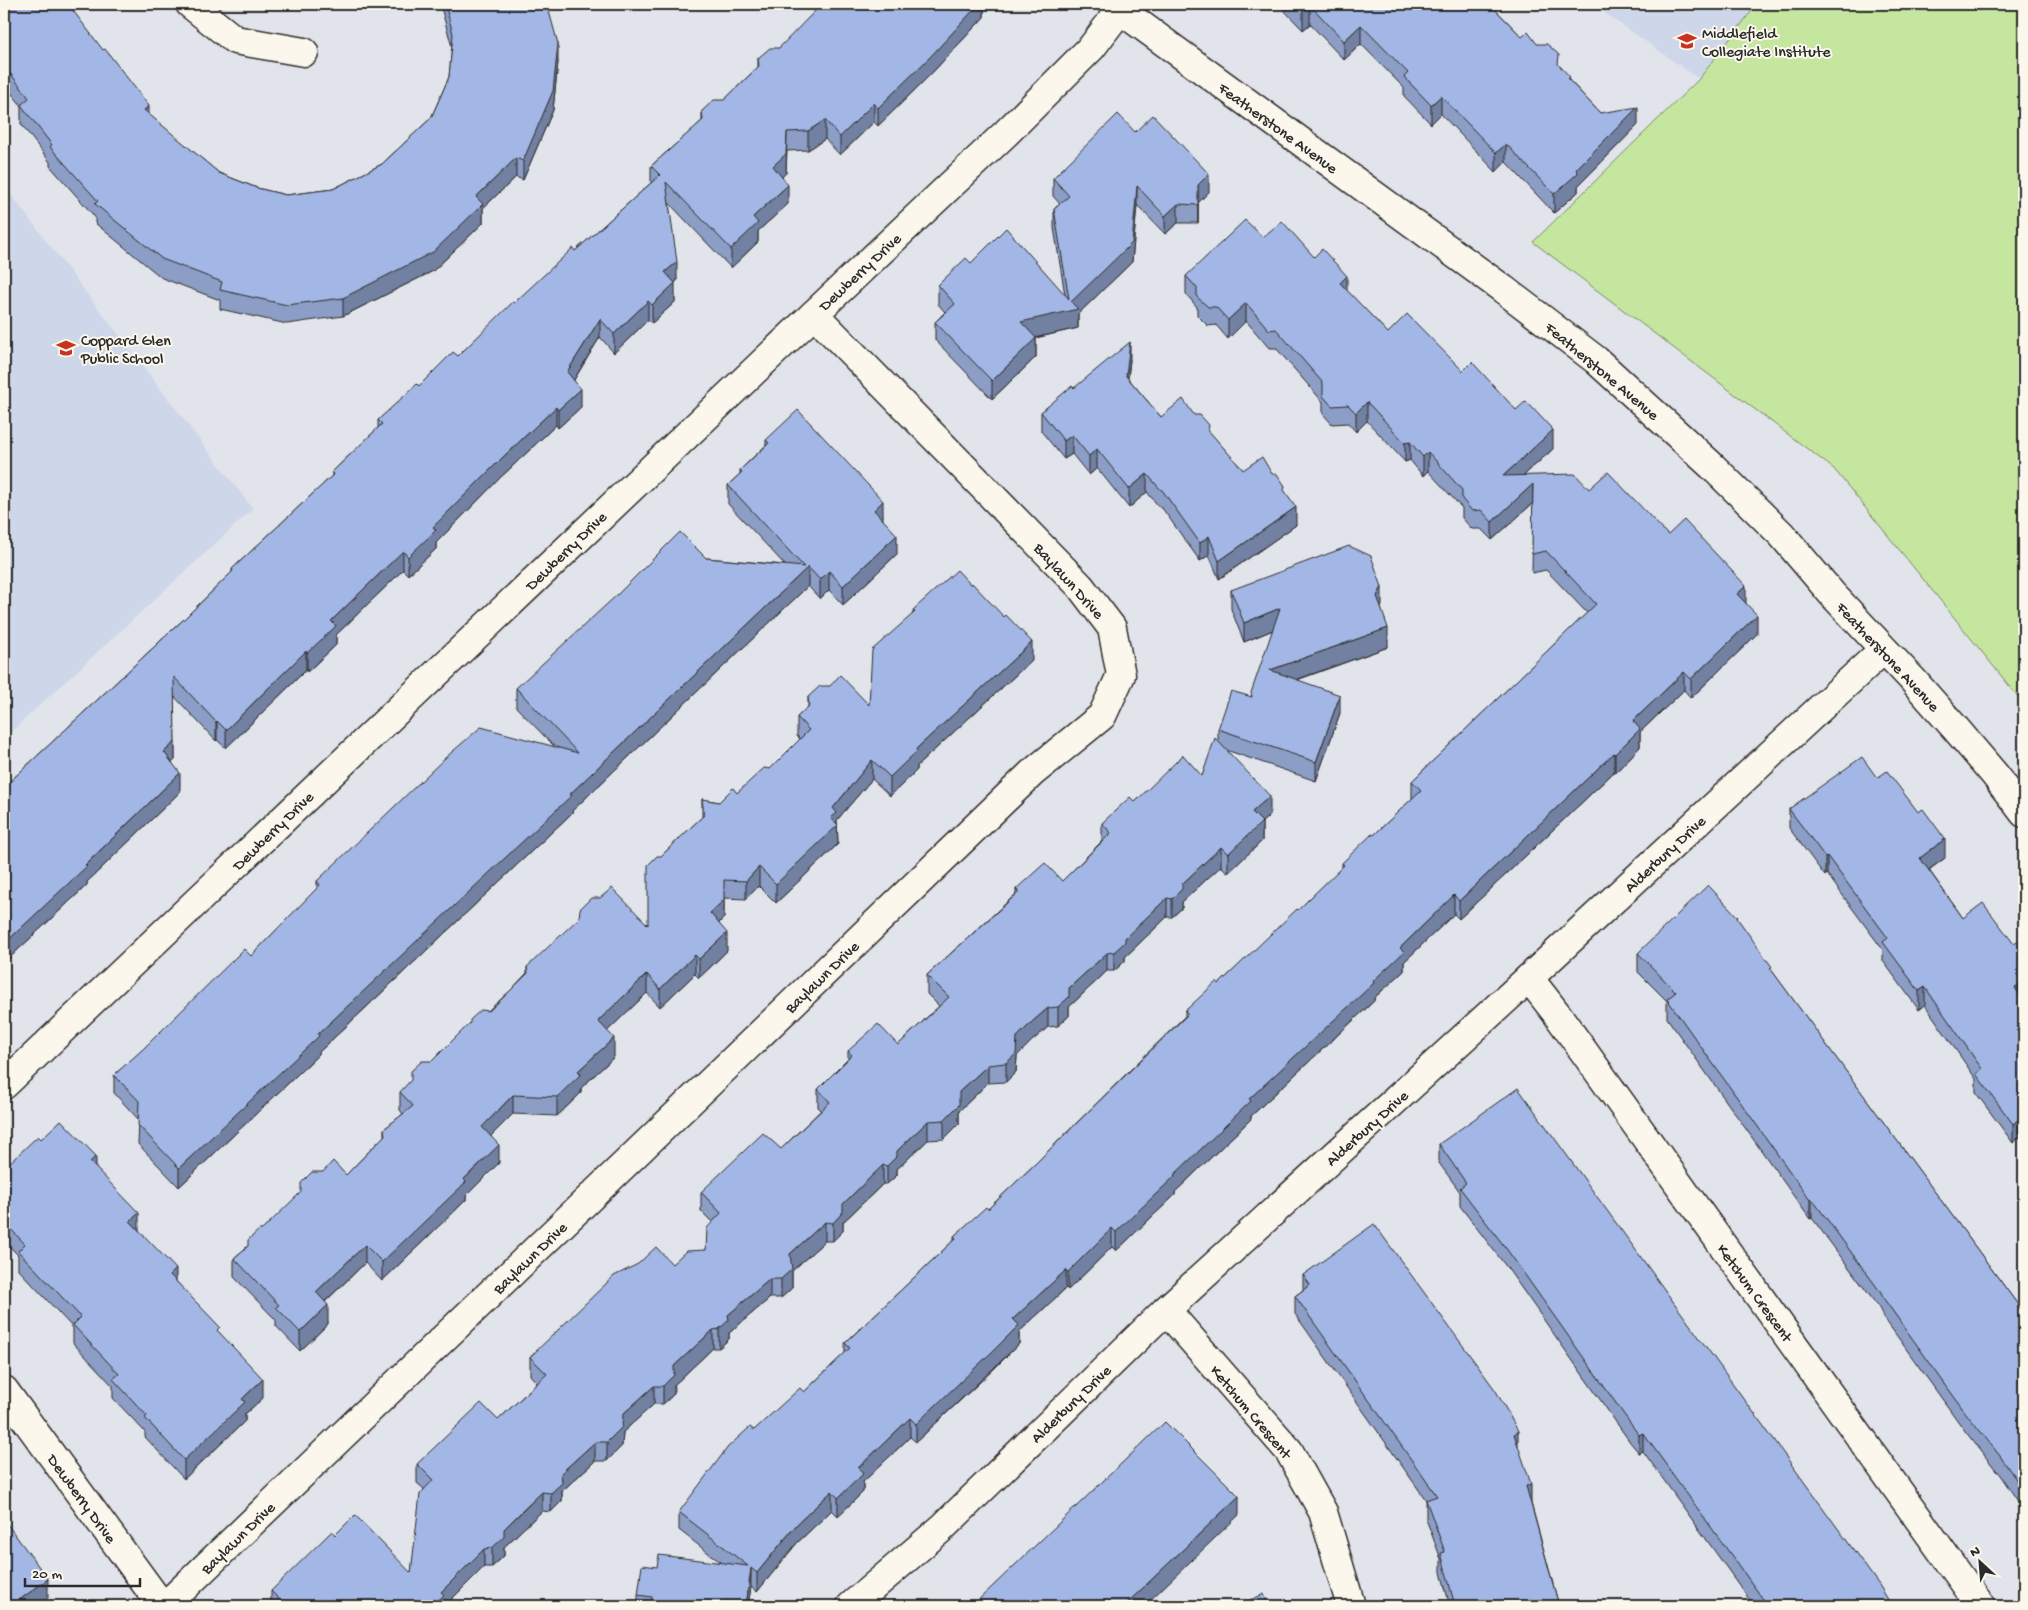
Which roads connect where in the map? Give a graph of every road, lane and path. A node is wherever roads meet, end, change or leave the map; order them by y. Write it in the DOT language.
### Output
graph roads {
  1 [pos="190,4"];
  2 [pos="1116,7"];
  3 [pos="304,52"];
  4 [pos="814,314"];
  5 [pos="1883,650"];
  6 [pos="2024,813"];
  7 [pos="1529,978"];
  8 [pos="4,1085"];
  9 [pos="1166,1310"];
  10 [pos="4,1390"];
  11 [pos="164,1606"];
  12 [pos="851,1606"];
  13 [pos="1351,1606"];
  14 [pos="1981,1606"];
  1 -- 3 [label="street"];
  2 -- 4 [label="street, Dewberry Drive"];
  2 -- 5 [label="street, Featherstone Avenue"];
  4 -- 8 [label="street, Dewberry Drive"];
  4 -- 11 [label="street, Baylawn Drive"];
  5 -- 6 [label="street, Featherstone Avenue"];
  5 -- 7 [label="street, Alderbury Drive"];
  7 -- 9 [label="street, Alderbury Drive"];
  7 -- 14 [label="street, Ketchum Crescent"];
  9 -- 12 [label="street, Alderbury Drive"];
  9 -- 13 [label="street, Ketchum Crescent"];
  10 -- 11 [label="street, Dewberry Drive"];
}
